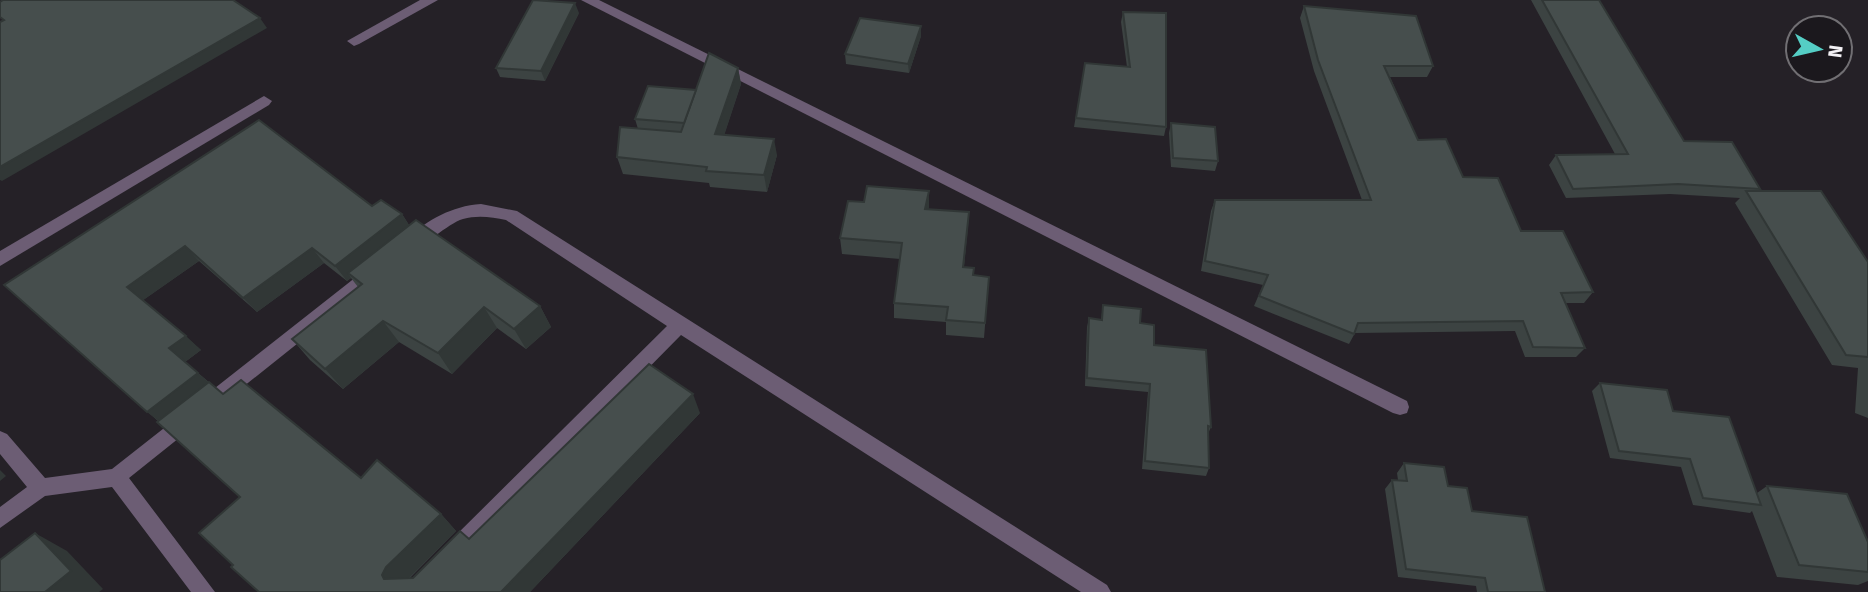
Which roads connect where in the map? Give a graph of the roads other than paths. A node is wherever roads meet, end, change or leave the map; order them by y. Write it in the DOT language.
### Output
graph roads {
  1 [pos="431,0"];
  2 [pos="588,0"];
  3 [pos="354,41"];
  4 [pos="264,101"];
  5 [pos="0,259"];
  6 [pos="680,325"];
  7 [pos="1400,407"];
  8 [pos="0,440"];
  9 [pos="116,477"];
  10 [pos="41,488"];
  11 [pos="0,519"];
  12 [pos="443,562"];
  13 [pos="204,592"];
  14 [pos="1100,592"];
  1 -- 3 [label="street"];
  2 -- 7 [label="street"];
  4 -- 5 [label="street"];
  6 -- 9 [label="street"];
  6 -- 12 [label="street"];
  6 -- 14 [label="street"];
  8 -- 10 [label="street"];
  9 -- 10 [label="street"];
  9 -- 13 [label="street"];
  10 -- 11 [label="street"];
}
